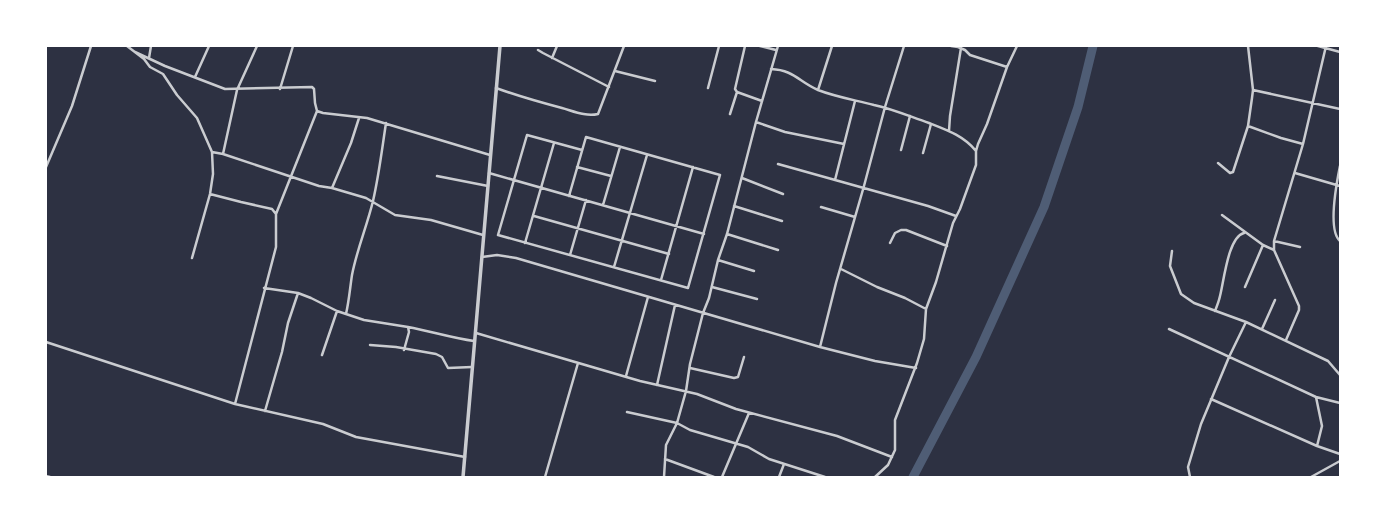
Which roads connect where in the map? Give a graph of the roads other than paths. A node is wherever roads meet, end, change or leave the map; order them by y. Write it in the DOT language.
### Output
graph roads {
  1 [pos="91,46"];
  2 [pos="127,46"];
  3 [pos="151,46"];
  4 [pos="209,46"];
  5 [pos="257,46"];
  6 [pos="293,46"];
  7 [pos="500,46"];
  8 [pos="557,46"];
  9 [pos="624,46"];
  10 [pos="719,46"];
  11 [pos="745,46"];
  12 [pos="760,46"];
  13 [pos="778,46"];
  14 [pos="832,46"];
  15 [pos="904,46"];
  16 [pos="951,46"];
  17 [pos="1017,46"];
  18 [pos="1248,46"];
  19 [pos="1318,46"];
  20 [pos="1326,47"];
  21 [pos="961,48"];
  22 [pos="538,50"];
  23 [pos="776,50"];
  24 [pos="135,52"];
  25 [pos="1340,52"];
  26 [pos="149,58"];
  27 [pos="552,58"];
  28 [pos="1007,67"];
  29 [pos="771,69"];
  30 [pos="615,71"];
  31 [pos="195,77"];
  32 [pos="655,80"];
  33 [pos="496,87"];
  34 [pos="608,87"];
  35 [pos="708,88"];
  36 [pos="280,89"];
  37 [pos="237,90"];
  38 [pos="818,90"];
  39 [pos="1253,90"];
  40 [pos="737,92"];
  41 [pos="762,101"];
  42 [pos="855,101"];
  43 [pos="1313,102"];
  44 [pos="885,107"];
  45 [pos="1340,109"];
  46 [pos="318,111"];
  47 [pos="730,114"];
  48 [pos="910,116"];
  49 [pos="359,118"];
  50 [pos="756,122"];
  51 [pos="386,123"];
  52 [pos="931,124"];
  53 [pos="1248,126"];
  54 [pos="948,131"];
  55 [pos="554,143"];
  56 [pos="844,144"];
  57 [pos="1303,144"];
  58 [pos="620,147"];
  59 [pos="582,150"];
  60 [pos="901,150"];
  61 [pos="976,151"];
  62 [pos="212,152"];
  63 [pos="223,154"];
  64 [pos="490,154"];
  65 [pos="647,154"];
  66 [pos="923,154"];
  67 [pos="1218,162"];
  68 [pos="778,164"];
  69 [pos="1340,166"];
  70 [pos="46,167"];
  71 [pos="577,167"];
  72 [pos="693,168"];
  73 [pos="488,173"];
  74 [pos="1295,173"];
  75 [pos="437,176"];
  76 [pos="611,176"];
  77 [pos="291,177"];
  78 [pos="742,178"];
  79 [pos="515,180"];
  80 [pos="835,180"];
  81 [pos="1336,184"];
  82 [pos="488,186"];
  83 [pos="1340,186"];
  84 [pos="332,188"];
  85 [pos="542,188"];
  86 [pos="864,188"];
  87 [pos="210,194"];
  88 [pos="783,194"];
  89 [pos="569,196"];
  90 [pos="586,200"];
  91 [pos="373,202"];
  92 [pos="603,205"];
  93 [pos="734,206"];
  94 [pos="822,207"];
  95 [pos="631,213"];
  96 [pos="276,214"];
  97 [pos="1222,215"];
  98 [pos="534,216"];
  99 [pos="956,216"];
  100 [pos="855,217"];
  101 [pos="782,221"];
  102 [pos="677,226"];
  103 [pos="578,228"];
  104 [pos="1244,232"];
  105 [pos="704,234"];
  106 [pos="727,234"];
  107 [pos="483,235"];
  108 [pos="1339,240"];
  109 [pos="623,241"];
  110 [pos="1274,241"];
  111 [pos="525,243"];
  112 [pos="890,244"];
  113 [pos="1263,245"];
  114 [pos="947,246"];
  115 [pos="1300,247"];
  116 [pos="778,250"];
  117 [pos="1274,250"];
  118 [pos="1172,251"];
  119 [pos="669,254"];
  120 [pos="570,255"];
  121 [pos="482,257"];
  122 [pos="192,258"];
  123 [pos="718,260"];
  124 [pos="614,268"];
  125 [pos="841,268"];
  126 [pos="754,272"];
  127 [pos="661,281"];
  128 [pos="712,287"];
  129 [pos="1245,287"];
  130 [pos="264,288"];
  131 [pos="298,293"];
  132 [pos="648,297"];
  133 [pos="757,299"];
  134 [pos="1275,300"];
  135 [pos="674,305"];
  136 [pos="926,309"];
  137 [pos="337,310"];
  138 [pos="1215,311"];
  139 [pos="703,313"];
  140 [pos="346,314"];
  141 [pos="1246,322"];
  142 [pos="408,327"];
  143 [pos="1169,329"];
  144 [pos="1262,329"];
  145 [pos="475,333"];
  146 [pos="1286,340"];
  147 [pos="474,341"];
  148 [pos="46,342"];
  149 [pos="370,345"];
  150 [pos="820,348"];
  151 [pos="404,350"];
  152 [pos="322,355"];
  153 [pos="1229,357"];
  154 [pos="744,358"];
  155 [pos="578,362"];
  156 [pos="472,367"];
  157 [pos="690,368"];
  158 [pos="916,368"];
  159 [pos="1340,375"];
  160 [pos="626,376"];
  161 [pos="657,385"];
  162 [pos="686,391"];
  163 [pos="1316,397"];
  164 [pos="1211,399"];
  165 [pos="1340,403"];
  166 [pos="235,404"];
  167 [pos="265,411"];
  168 [pos="627,412"];
  169 [pos="749,413"];
  170 [pos="677,423"];
  171 [pos="737,444"];
  172 [pos="1317,446"];
  173 [pos="1340,454"];
  174 [pos="465,457"];
  175 [pos="892,457"];
  176 [pos="665,459"];
  177 [pos="1340,461"];
  178 [pos="784,464"];
  179 [pos="46,476"];
  180 [pos="50,477"];
  181 [pos="463,477"];
  182 [pos="545,477"];
  183 [pos="664,477"];
  184 [pos="714,477"];
  185 [pos="722,477"];
  186 [pos="779,477"];
  187 [pos="825,477"];
  188 [pos="875,477"];
  189 [pos="1190,477"];
  190 [pos="1311,477"];
  1 -- 70 [label="street"];
  2 -- 24 [label="street"];
  3 -- 26 [label="street"];
  4 -- 31 [label="street"];
  5 -- 37 [label="street"];
  6 -- 36 [label="street"];
  7 -- 33 [label="street"];
  8 -- 27 [label="street"];
  9 -- 30 [label="street"];
  10 -- 35 [label="street"];
  11 -- 40 [label="street"];
  12 -- 23 [label="street"];
  13 -- 23 [label="street"];
  14 -- 38 [label="street"];
  15 -- 44 [label="street"];
  16 -- 21 [label="street"];
  17 -- 28 [label="street"];
  18 -- 39 [label="street"];
  19 -- 20 [label="street"];
  20 -- 25 [label="street"];
  20 -- 43 [label="street"];
  21 -- 28 [label="street"];
  21 -- 54 [label="street"];
  22 -- 27 [label="street"];
  23 -- 29 [label="street"];
  24 -- 26 [label="street"];
  24 -- 62 [label="street"];
  26 -- 31 [label="street"];
  27 -- 34 [label="street"];
  28 -- 61 [label="street"];
  29 -- 38 [label="street"];
  29 -- 41 [label="street"];
  30 -- 32 [label="street"];
  30 -- 34 [label="street"];
  31 -- 37 [label="street"];
  33 -- 34 [label="street"];
  33 -- 64 [label="street"];
  36 -- 37 [label="street"];
  36 -- 46 [label="street"];
  37 -- 63 [label="street"];
  38 -- 42 [label="street"];
  39 -- 43 [label="street"];
  39 -- 53 [label="street"];
  40 -- 41 [label="street"];
  40 -- 47 [label="street"];
  41 -- 50 [label="street"];
  42 -- 44 [label="street"];
  42 -- 56 [label="street"];
  43 -- 45 [label="street"];
  43 -- 57 [label="street"];
  44 -- 48 [label="street"];
  44 -- 86 [label="street"];
  46 -- 49 [label="street"];
  46 -- 77 [label="street"];
  48 -- 52 [label="street"];
  48 -- 60 [label="street"];
  49 -- 51 [label="street"];
  49 -- 84 [label="street"];
  50 -- 56 [label="street"];
  50 -- 78 [label="street"];
  51 -- 64 [label="street"];
  51 -- 91 [label="street"];
  52 -- 54 [label="street"];
  52 -- 66 [label="street"];
  53 -- 57 [label="street"];
  53 -- 67 [label="street"];
  54 -- 61 [label="street"];
  55 -- 59 [label="street"];
  55 -- 79 [label="street"];
  55 -- 85 [label="street"];
  56 -- 80 [label="street"];
  57 -- 74 [label="street"];
  58 -- 59 [label="street"];
  58 -- 65 [label="street"];
  58 -- 76 [label="street"];
  59 -- 71 [label="street"];
  61 -- 99 [label="street"];
  62 -- 63 [label="street"];
  62 -- 87 [label="street"];
  63 -- 77 [label="street"];
  64 -- 73 [label="street"];
  65 -- 72 [label="street"];
  65 -- 95 [label="street"];
  68 -- 80 [label="street"];
  69 -- 81 [label="street"];
  71 -- 76 [label="street"];
  71 -- 89 [label="street"];
  72 -- 102 [label="street"];
  72 -- 105 [label="street"];
  73 -- 79 [label="street"];
  73 -- 82 [label="street"];
  74 -- 81 [label="street"];
  74 -- 110 [label="street"];
  75 -- 82 [label="street"];
  76 -- 92 [label="street"];
  77 -- 84 [label="street"];
  77 -- 96 [label="street"];
  78 -- 88 [label="street"];
  78 -- 93 [label="street"];
  79 -- 85 [label="street"];
  79 -- 111 [label="street"];
  80 -- 86 [label="street"];
  81 -- 83 [label="street"];
  81 -- 108 [label="street"];
  82 -- 107 [label="street"];
  84 -- 91 [label="street"];
  85 -- 89 [label="street"];
  85 -- 98 [label="street"];
  86 -- 99 [label="street"];
  86 -- 100 [label="street"];
  87 -- 96 [label="street"];
  87 -- 122 [label="street"];
  89 -- 90 [label="street"];
  90 -- 92 [label="street"];
  90 -- 103 [label="street"];
  91 -- 107 [label="street"];
  91 -- 140 [label="street"];
  92 -- 95 [label="street"];
  93 -- 101 [label="street"];
  93 -- 106 [label="street"];
  94 -- 100 [label="street"];
  95 -- 102 [label="street"];
  95 -- 109 [label="street"];
  96 -- 130 [label="street"];
  97 -- 104 [label="street"];
  98 -- 103 [label="street"];
  98 -- 111 [label="street"];
  99 -- 114 [label="street"];
  100 -- 125 [label="street"];
  102 -- 105 [label="street"];
  102 -- 119 [label="street"];
  103 -- 109 [label="street"];
  103 -- 120 [label="street"];
  104 -- 113 [label="street"];
  104 -- 138 [label="street"];
  105 -- 127 [label="street"];
  106 -- 116 [label="street"];
  106 -- 123 [label="street"];
  107 -- 121 [label="street"];
  109 -- 119 [label="street"];
  109 -- 124 [label="street"];
  110 -- 115 [label="street"];
  110 -- 117 [label="street"];
  111 -- 120 [label="street"];
  112 -- 114 [label="street"];
  113 -- 117 [label="street"];
  113 -- 129 [label="street"];
  114 -- 136 [label="street"];
  117 -- 146 [label="street"];
  118 -- 138 [label="street"];
  119 -- 127 [label="street"];
  120 -- 124 [label="street"];
  121 -- 132 [label="street"];
  121 -- 145 [label="street"];
  123 -- 126 [label="street"];
  123 -- 128 [label="street"];
  124 -- 127 [label="street"];
  125 -- 136 [label="street"];
  125 -- 150 [label="street"];
  128 -- 133 [label="street"];
  128 -- 139 [label="street"];
  130 -- 131 [label="street"];
  130 -- 166 [label="street"];
  131 -- 137 [label="street"];
  131 -- 167 [label="street"];
  132 -- 135 [label="street"];
  132 -- 160 [label="street"];
  134 -- 144 [label="street"];
  135 -- 139 [label="street"];
  135 -- 161 [label="street"];
  136 -- 158 [label="street"];
  137 -- 140 [label="street"];
  137 -- 152 [label="street"];
  138 -- 141 [label="street"];
  139 -- 150 [label="street"];
  139 -- 157 [label="street"];
  140 -- 142 [label="street"];
  141 -- 144 [label="street"];
  141 -- 153 [label="street"];
  142 -- 147 [label="street"];
  142 -- 151 [label="street"];
  143 -- 153 [label="street"];
  144 -- 146 [label="street"];
  145 -- 147 [label="street"];
  145 -- 155 [label="street"];
  146 -- 159 [label="street"];
  147 -- 156 [label="street"];
  148 -- 166 [label="street"];
  149 -- 151 [label="street"];
  150 -- 158 [label="street"];
  151 -- 156 [label="street"];
  153 -- 163 [label="street"];
  153 -- 164 [label="street"];
  154 -- 157 [label="street"];
  155 -- 160 [label="street"];
  155 -- 182 [label="street"];
  156 -- 174 [label="street"];
  157 -- 162 [label="street"];
  158 -- 175 [label="street"];
  160 -- 161 [label="street"];
  161 -- 162 [label="street"];
  162 -- 169 [label="street"];
  162 -- 170 [label="street"];
  163 -- 165 [label="street"];
  163 -- 172 [label="street"];
  164 -- 172 [label="street"];
  164 -- 189 [label="street"];
  166 -- 167 [label="street"];
  167 -- 174 [label="street"];
  168 -- 170 [label="street"];
  169 -- 171 [label="street"];
  169 -- 175 [label="street"];
  170 -- 171 [label="street"];
  170 -- 176 [label="street"];
  171 -- 178 [label="street"];
  171 -- 185 [label="street"];
  172 -- 173 [label="street"];
  174 -- 181 [label="street"];
  175 -- 188 [label="street"];
  176 -- 183 [label="street"];
  176 -- 184 [label="street"];
  177 -- 190 [label="street"];
  178 -- 186 [label="street"];
  178 -- 187 [label="street"];
  179 -- 180 [label="street"];
}
